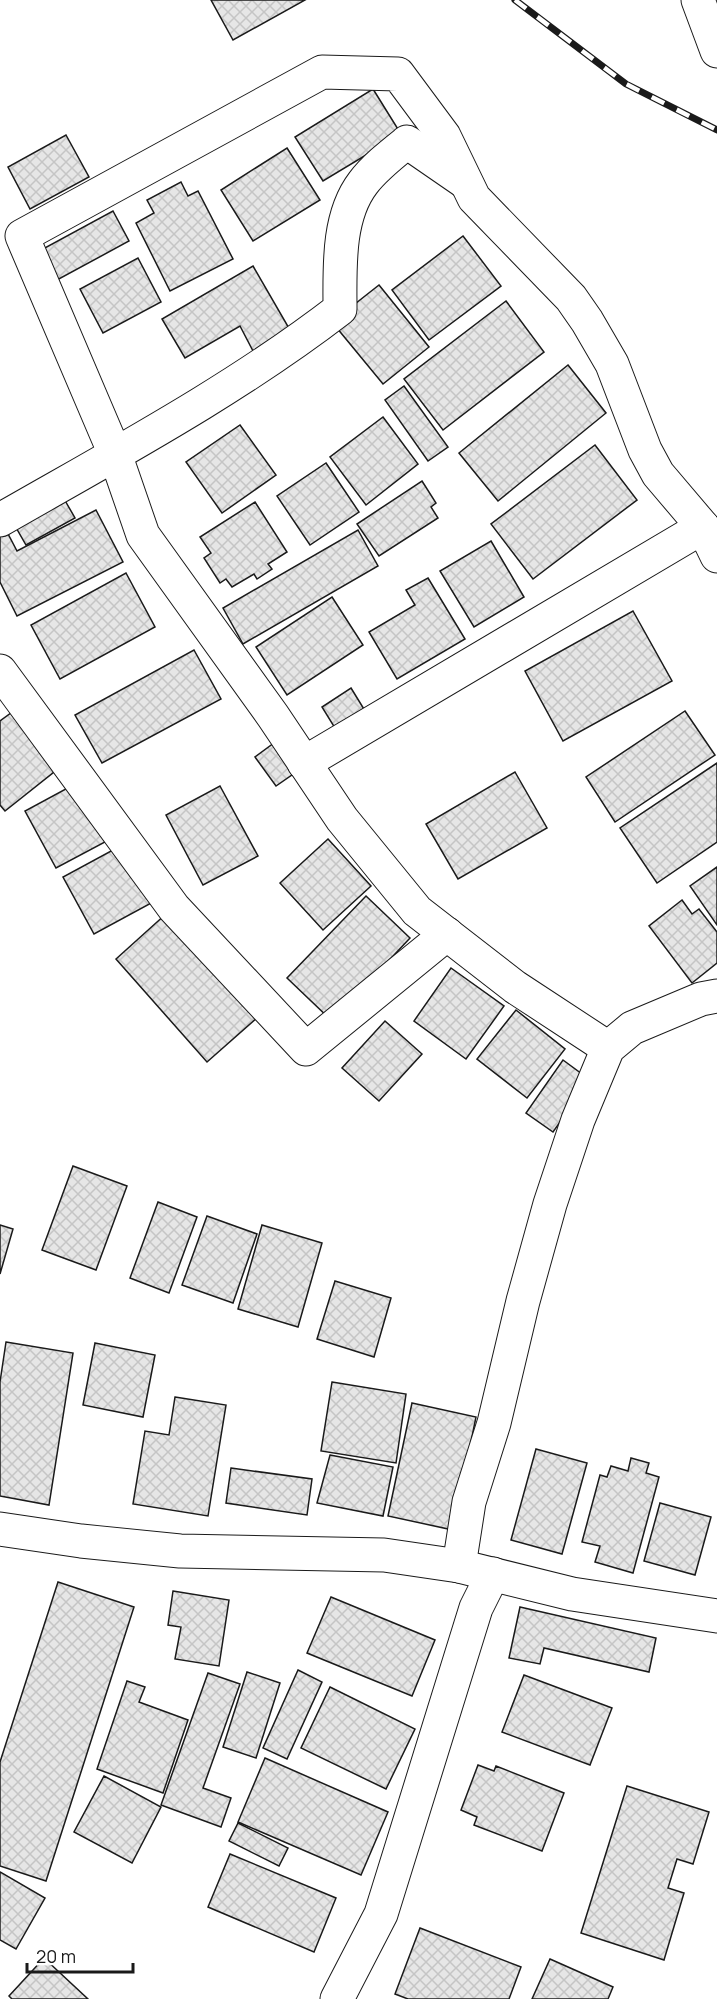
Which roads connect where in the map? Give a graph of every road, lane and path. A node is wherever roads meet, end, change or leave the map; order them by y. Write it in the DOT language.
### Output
graph roads {
  1 [pos="466,182"];
  2 [pos="115,454"];
  3 [pos="0,520"];
  4 [pos="703,527"];
  5 [pos="717,556"];
  6 [pos="0,671"];
  7 [pos="304,763"];
  8 [pos="447,934"];
  9 [pos="717,996"];
  10 [pos="608,1048"];
  11 [pos="0,1529"];
  12 [pos="459,1566"];
  13 [pos="493,1574"];
  14 [pos="717,1616"];
  15 [pos="337,1999"];
  1 -- 2 [label="street"];
  1 -- 2 [label="street"];
  1 -- 4 [label="street"];
  2 -- 3 [label="street"];
  2 -- 7 [label="street"];
  4 -- 5 [label="street"];
  4 -- 7 [label="street"];
  6 -- 8 [label="street"];
  7 -- 8 [label="street"];
  8 -- 10 [label="street"];
  9 -- 10 [label="street"];
  10 -- 12 [label="street"];
  11 -- 12 [label="street"];
  12 -- 13 [label="street"];
  13 -- 14 [label="street"];
  13 -- 15 [label="street"];
}
